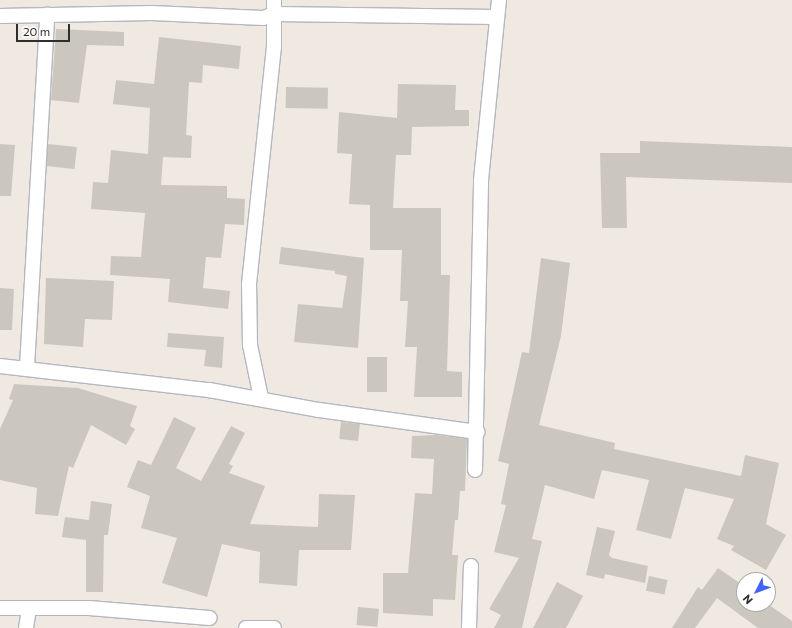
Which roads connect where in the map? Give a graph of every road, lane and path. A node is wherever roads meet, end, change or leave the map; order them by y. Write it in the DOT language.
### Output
graph roads {
  1 [pos="274,0"];
  2 [pos="498,0"];
  3 [pos="274,14"];
  4 [pos="47,15"];
  5 [pos="0,16"];
  6 [pos="497,17"];
  7 [pos="0,366"];
  8 [pos="27,367"];
  9 [pos="261,398"];
  10 [pos="477,432"];
  11 [pos="474,470"];
  12 [pos="471,566"];
  13 [pos="0,608"];
  14 [pos="29,608"];
  15 [pos="210,618"];
  16 [pos="26,628"];
  17 [pos="246,628"];
  18 [pos="274,628"];
  19 [pos="469,628"];
  1 -- 3 [label="street"];
  2 -- 6 [label="street"];
  3 -- 4 [label="street"];
  3 -- 6 [label="street"];
  3 -- 9 [label="street"];
  4 -- 5 [label="street"];
  4 -- 8 [label="street"];
  6 -- 10 [label="street"];
  7 -- 8 [label="street"];
  8 -- 9 [label="street"];
  9 -- 10 [label="street"];
  10 -- 11 [label="street"];
  12 -- 19 [label="street"];
  13 -- 14 [label="street"];
  14 -- 15 [label="street"];
  14 -- 16 [label="street"];
  17 -- 18 [label="street"];
}
